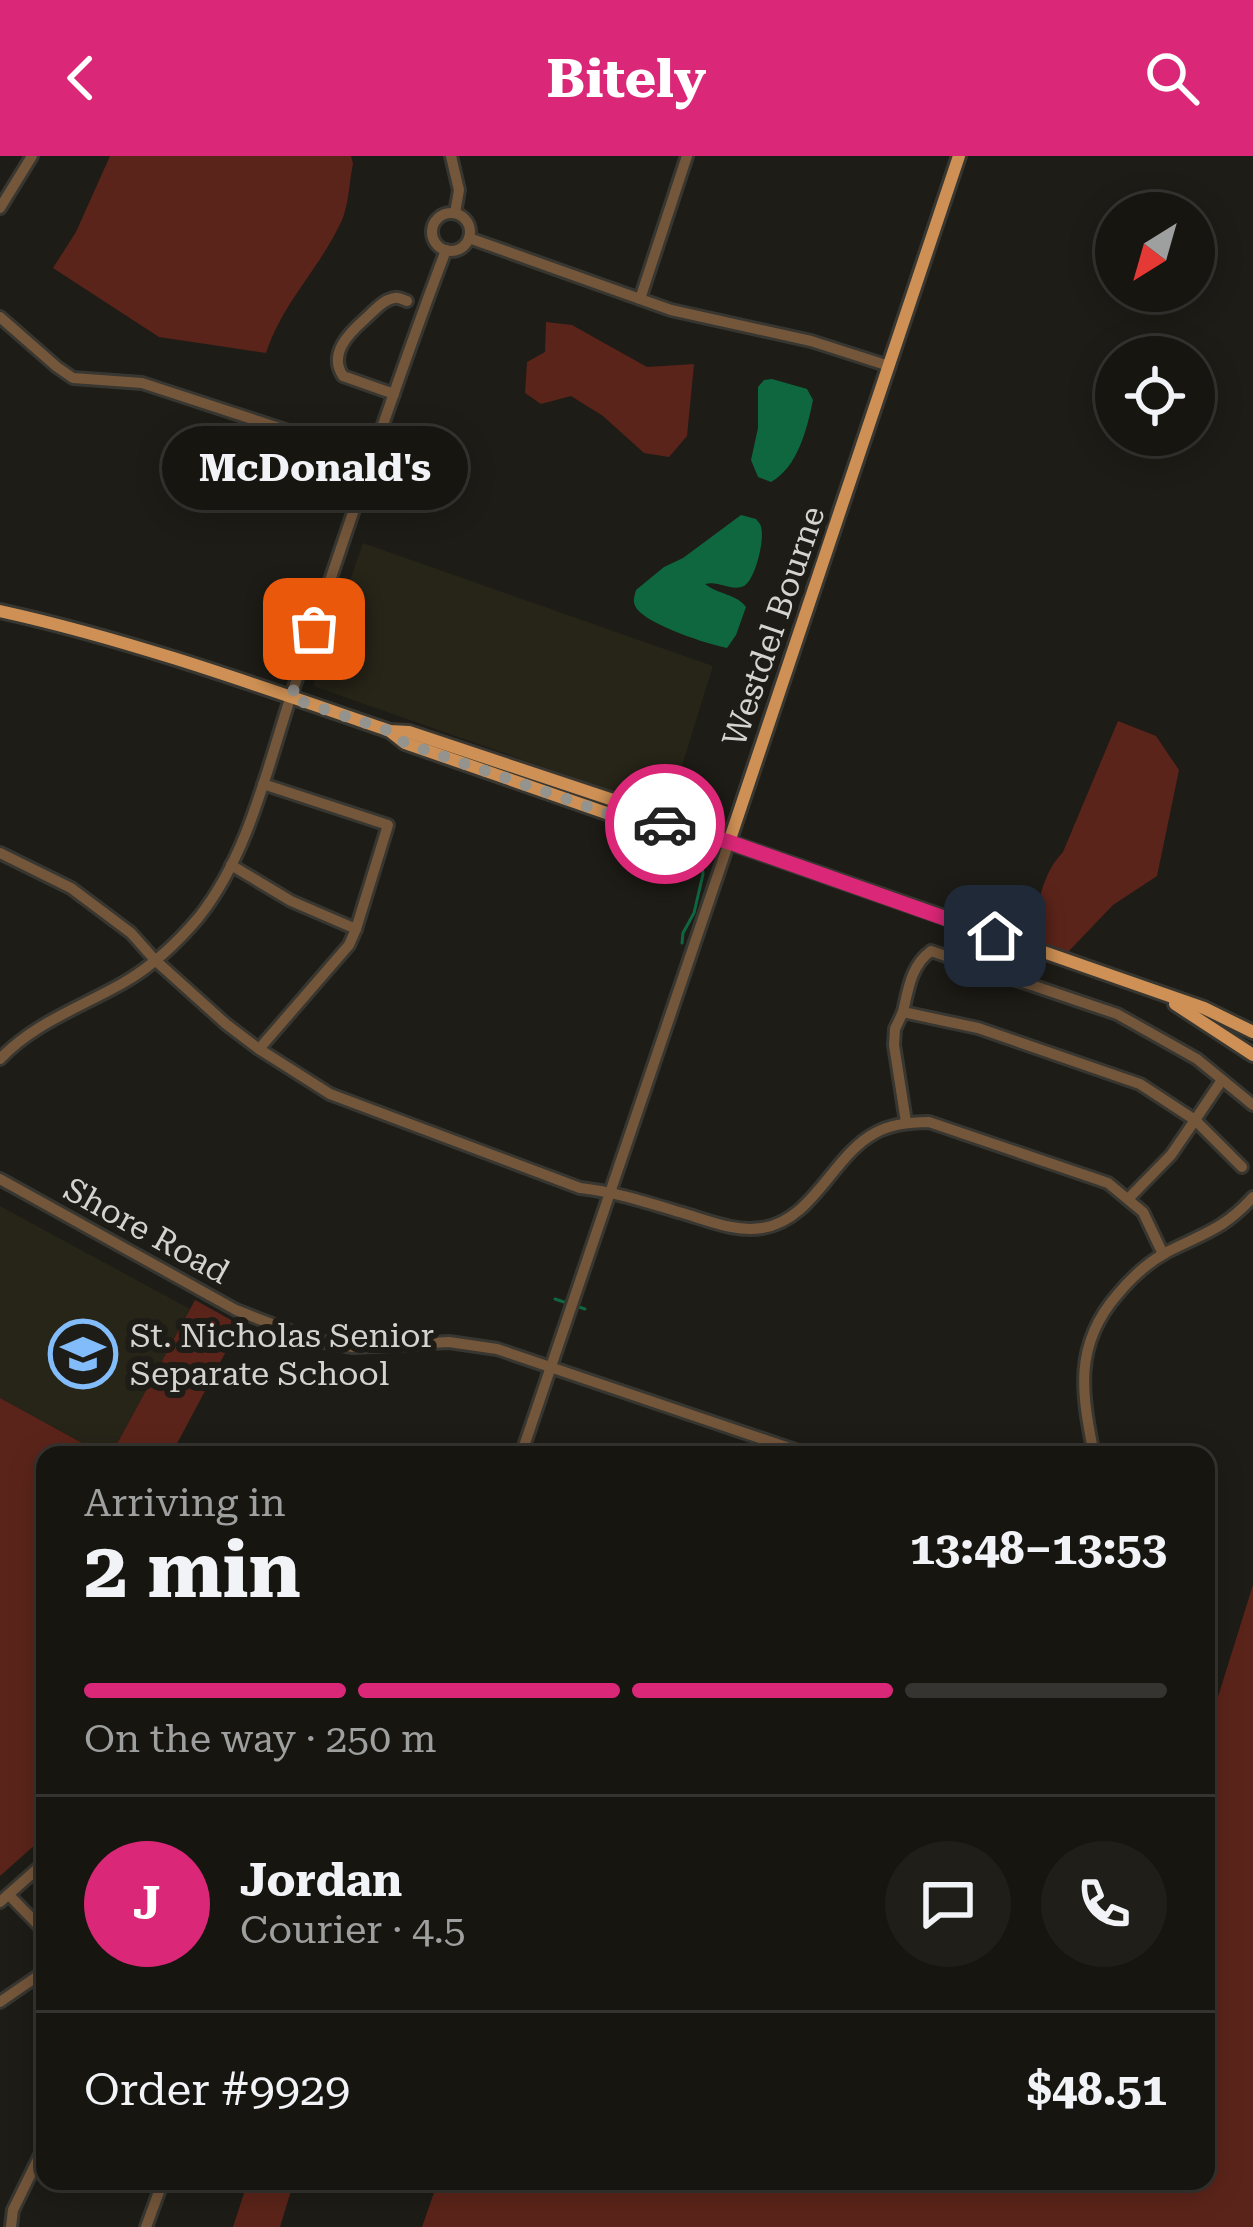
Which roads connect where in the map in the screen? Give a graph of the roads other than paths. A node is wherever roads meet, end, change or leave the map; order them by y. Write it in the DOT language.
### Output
graph roads {
  1 [pos="32,156"];
  2 [pos="451,156"];
  3 [pos="687,156"];
  4 [pos="959,156"];
  5 [pos="2,198"];
  6 [pos="454,213"];
  7 [pos="470,238"];
  8 [pos="446,250"];
  9 [pos="640,299"];
  10 [pos="407,301"];
  11 [pos="0,317"];
  12 [pos="889,366"];
  13 [pos="394,394"];
  14 [pos="370,458"];
  15 [pos="0,611"];
  16 [pos="291,698"];
  17 [pos="263,784"];
  18 [pos="729,842"];
  19 [pos="0,853"];
  20 [pos="231,866"];
  21 [pos="356,929"];
  22 [pos="155,959"];
  23 [pos="1159,994"];
  24 [pos="903,1012"];
  25 [pos="1253,1031"];
  26 [pos="259,1049"];
  27 [pos="1253,1055"];
  28 [pos="0,1059"];
  29 [pos="1222,1080"];
  30 [pos="1253,1106"];
  31 [pos="1195,1120"];
  32 [pos="906,1122"];
  33 [pos="1242,1167"];
  34 [pos="0,1179"];
  35 [pos="610,1191"];
  36 [pos="1129,1198"];
  37 [pos="1253,1198"];
  38 [pos="1163,1254"];
  39 [pos="550,1368"];
  40 [pos="524,1446"];
  41 [pos="783,1446"];
  42 [pos="1093,1446"];
  43 [pos="36,1870"];
  44 [pos="5,1898"];
  45 [pos="36,1924"];
  46 [pos="36,1977"];
  47 [pos="0,2002"];
  48 [pos="36,2164"];
  49 [pos="160,2190"];
  50 [pos="11,2227"];
  51 [pos="146,2227"];
  1 -- 5 [label="street"];
  2 -- 6 [label="street"];
  3 -- 9 [label="street"];
  4 -- 12 [label="main road, Westdel Bourne"];
  6 -- 7 [label="street"];
  6 -- 8 [label="street"];
  7 -- 8 [label="street"];
  7 -- 9 [label="street"];
  8 -- 13 [label="street"];
  9 -- 12 [label="street"];
  10 -- 13 [label="street"];
  11 -- 14 [label="street"];
  12 -- 18 [label="main road, Westdel Bourne"];
  13 -- 14 [label="street"];
  14 -- 16 [label="street"];
  15 -- 16 [label="main road"];
  16 -- 17 [label="street"];
  16 -- 18 [label="main road"];
  17 -- 20 [label="street"];
  17 -- 21 [label="street"];
  18 -- 23 [label="main road"];
  18 -- 35 [label="street, Westdel Bourne"];
  19 -- 22 [label="street"];
  20 -- 21 [label="street"];
  20 -- 22 [label="street"];
  21 -- 26 [label="street"];
  22 -- 26 [label="street"];
  22 -- 28 [label="street"];
  23 -- 25 [label="main road"];
  23 -- 27 [label="main road"];
  24 -- 29 [label="street"];
  24 -- 31 [label="street"];
  24 -- 32 [label="street"];
  26 -- 35 [label="street"];
  29 -- 30 [label="street"];
  29 -- 31 [label="street"];
  31 -- 33 [label="street"];
  31 -- 36 [label="street"];
  32 -- 35 [label="street"];
  32 -- 36 [label="street"];
  34 -- 39 [label="street, Shore Road"];
  35 -- 39 [label="street, Westdel Bourne"];
  36 -- 38 [label="street"];
  37 -- 38 [label="street"];
  38 -- 42 [label="street"];
  39 -- 40 [label="street, Westdel Bourne"];
  39 -- 41 [label="street, Shore Road"];
  43 -- 44 [label="street"];
  44 -- 45 [label="street"];
  46 -- 47 [label="street"];
  48 -- 50 [label="street"];
  49 -- 51 [label="street"];
}
